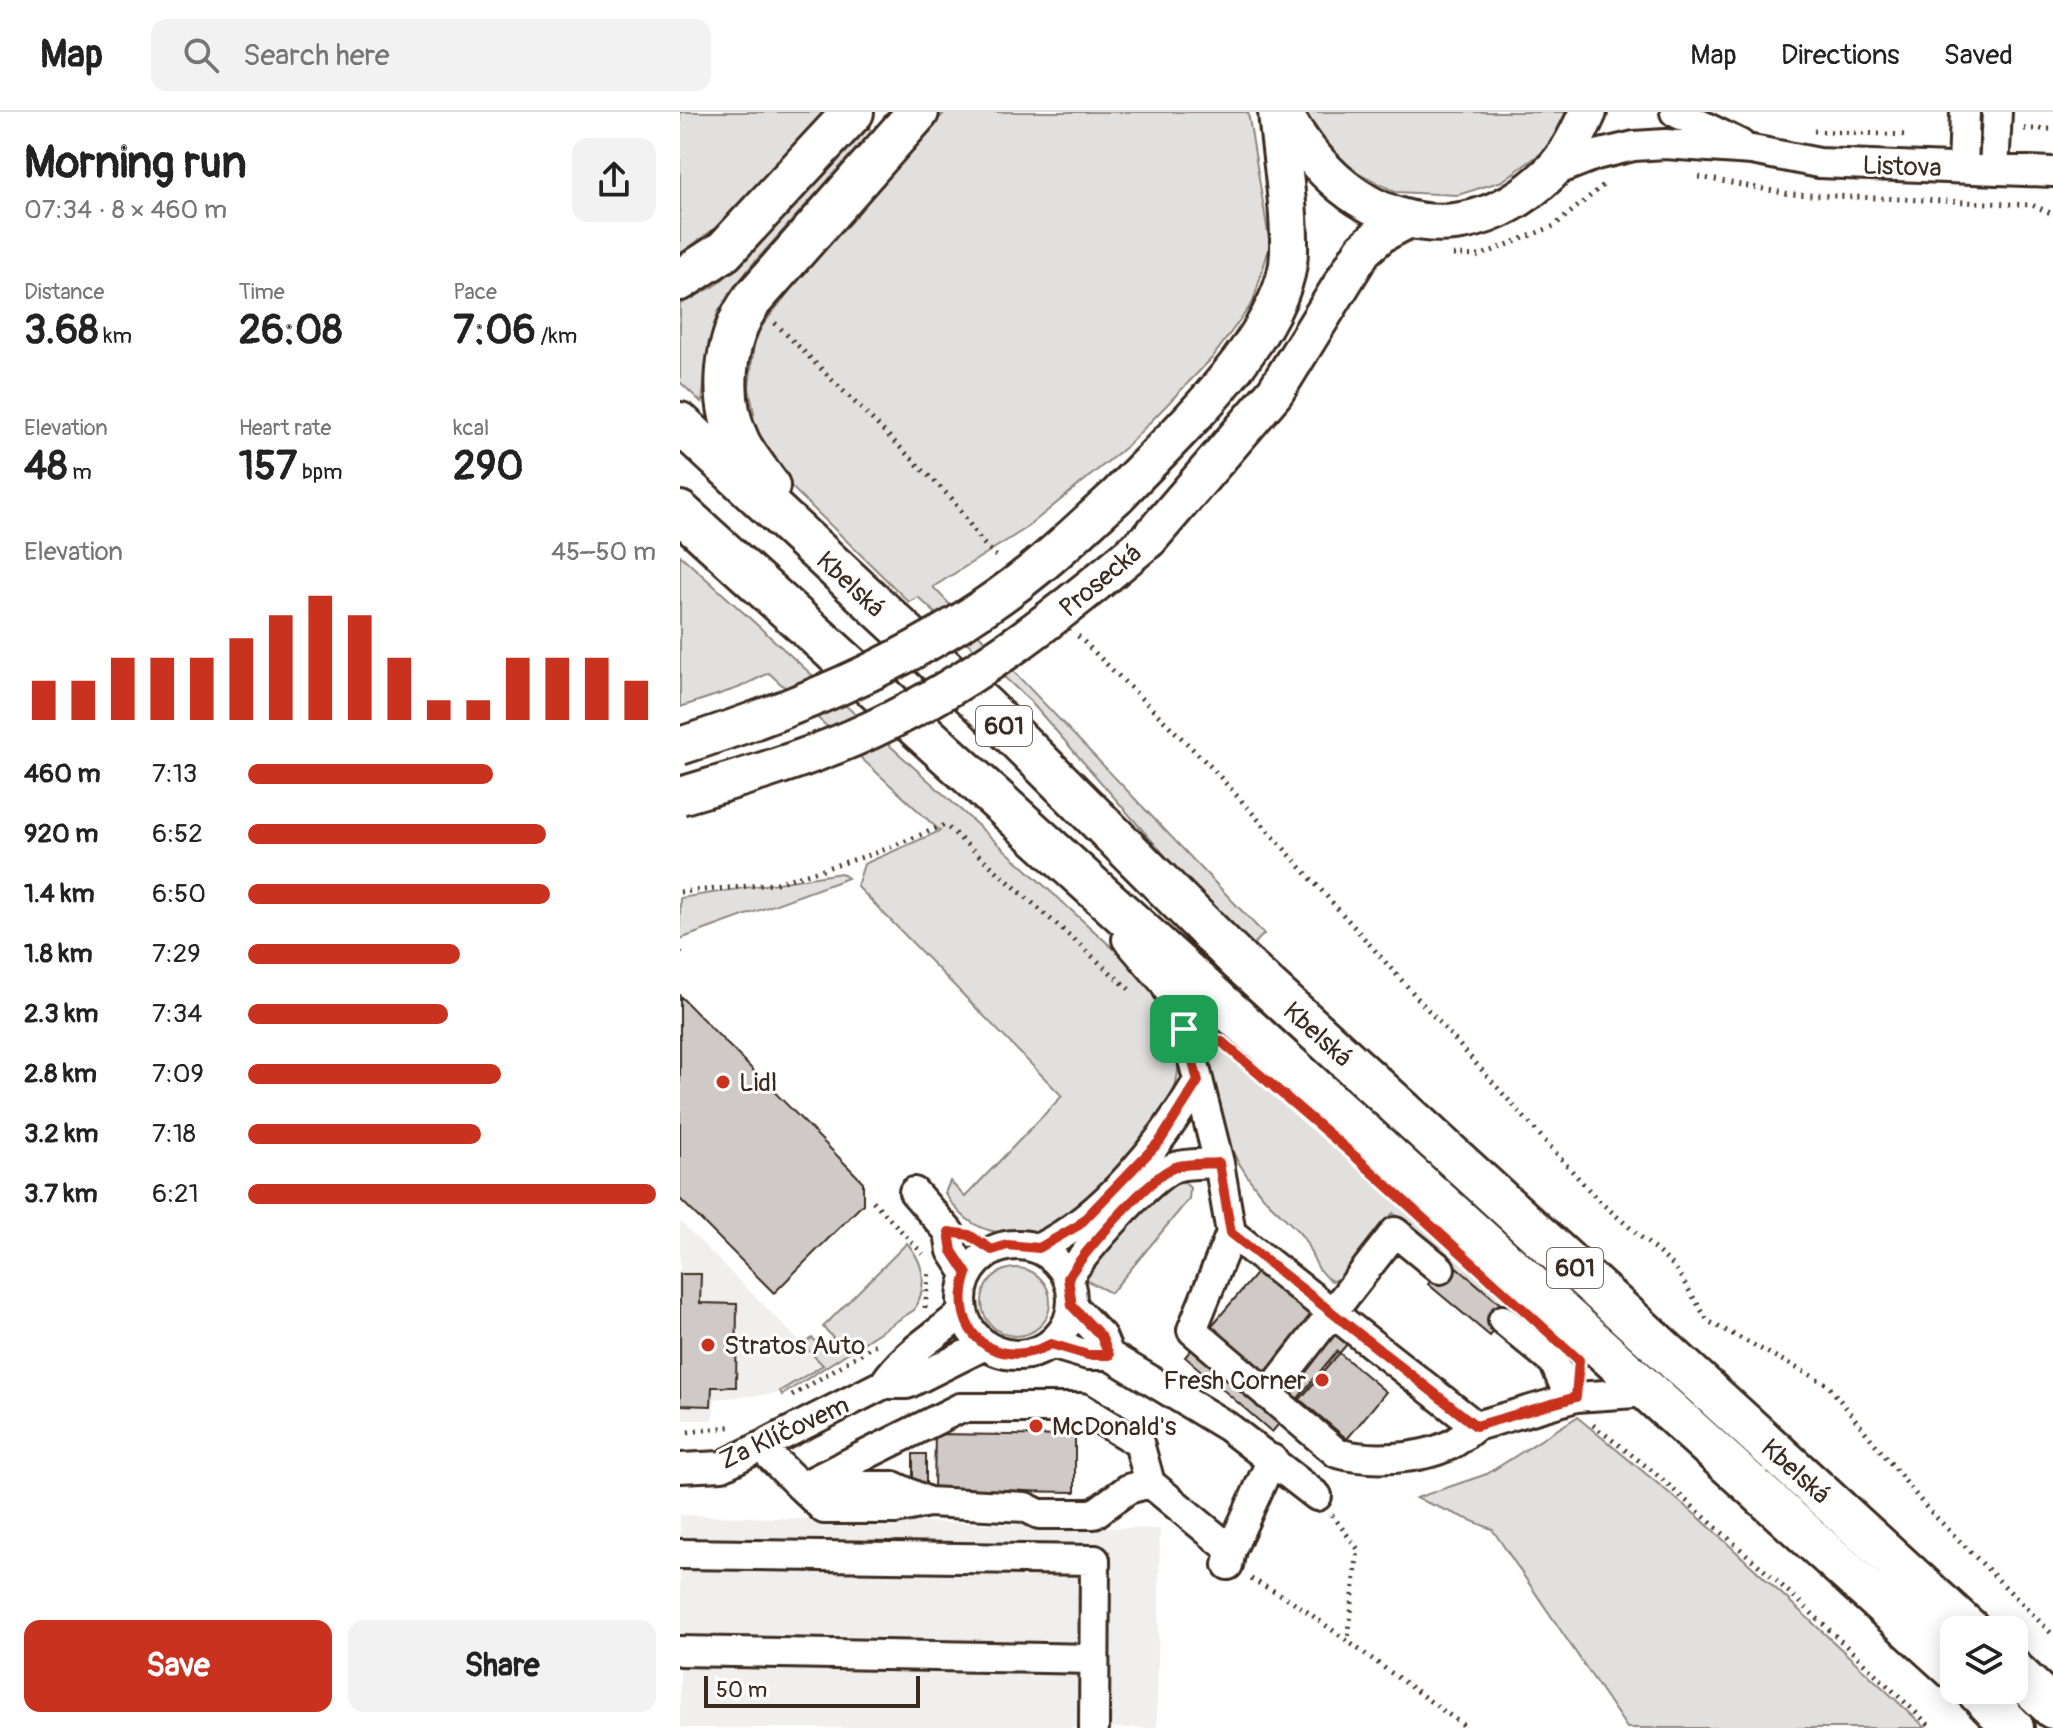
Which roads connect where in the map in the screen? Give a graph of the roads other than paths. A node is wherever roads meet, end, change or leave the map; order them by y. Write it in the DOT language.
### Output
graph roads {
  1 [pos="853,112"];
  2 [pos="918,112"];
  3 [pos="1277,112"];
  4 [pos="1283,112"];
  5 [pos="1588,112"];
  6 [pos="1675,112"];
  7 [pos="1965,112"];
  8 [pos="1997,112"];
  9 [pos="1752,150"];
  10 [pos="1963,168"];
  11 [pos="1994,170"];
  12 [pos="2053,172"];
  13 [pos="1550,173"];
  14 [pos="1407,220"];
  15 [pos="680,280"];
  16 [pos="680,423"];
  17 [pos="680,512"];
  18 [pos="819,554"];
  19 [pos="680,746"];
  20 [pos="680,796"];
  21 [pos="1031,830"];
  22 [pos="1198,1081"];
  23 [pos="1219,1163"];
  24 [pos="914,1192"];
  25 [pos="949,1232"];
  26 [pos="1231,1233"];
  27 [pos="1039,1248"];
  28 [pos="992,1250"];
  29 [pos="1440,1269"];
  30 [pos="967,1274"];
  31 [pos="1068,1278"];
  32 [pos="1072,1306"];
  33 [pos="962,1313"];
  34 [pos="1333,1313"];
  35 [pos="1503,1320"];
  36 [pos="1051,1344"];
  37 [pos="985,1345"];
  38 [pos="1109,1355"];
  39 [pos="884,1384"];
  40 [pos="1650,1392"];
  41 [pos="1268,1395"];
  42 [pos="1573,1398"];
  43 [pos="1476,1426"];
  44 [pos="762,1448"];
  45 [pos="1272,1459"];
  46 [pos="680,1468"];
  47 [pos="1150,1483"];
  48 [pos="801,1487"];
  49 [pos="1317,1496"];
  50 [pos="680,1554"];
  51 [pos="1955,1616"];
  52 [pos="680,1651"];
  53 [pos="1940,1656"];
  54 [pos="1094,1659"];
  55 [pos="2028,1684"];
  56 [pos="1990,1704"];
  57 [pos="2053,1708"];
  58 [pos="1094,1728"];
  59 [pos="2013,1728"];
  1 -- 15 [label="highway"];
  2 -- 18 [label="highway"];
  3 -- 19 [label="main road, Prosecká, bridge"];
  4 -- 14 [label="main road"];
  5 -- 13 [label="main road"];
  6 -- 9 [label="street, Listova"];
  7 -- 10 [label="street"];
  8 -- 11 [label="street"];
  9 -- 10 [label="street, Listova"];
  9 -- 13 [label="street, Listova"];
  10 -- 11 [label="street, Listova"];
  11 -- 12 [label="street, Listova"];
  13 -- 14 [label="main road"];
  14 -- 20 [label="main road, Prosecká, bridge"];
  16 -- 18 [label="highway, Kbelská / 601"];
  17 -- 21 [label="highway, Kbelská / 601"];
  18 -- 51 [label="highway, Kbelská / 601"];
  21 -- 22 [label="street"];
  21 -- 40 [label="highway, Kbelská / 601"];
  22 -- 23 [label="street"];
  22 -- 27 [label="street"];
  23 -- 26 [label="street"];
  23 -- 31 [label="street"];
  24 -- 25 [label="street"];
  25 -- 28 [label="street"];
  25 -- 30 [label="street"];
  26 -- 34 [label="street"];
  26 -- 41 [label="street"];
  27 -- 28 [label="street"];
  27 -- 31 [label="street"];
  28 -- 30 [label="street"];
  29 -- 34 [label="street"];
  30 -- 33 [label="street"];
  31 -- 32 [label="street"];
  32 -- 36 [label="street"];
  32 -- 38 [label="street"];
  33 -- 37 [label="street"];
  33 -- 39 [label="street, Za Klíčovem"];
  34 -- 41 [label="street"];
  34 -- 43 [label="street"];
  35 -- 42 [label="street"];
  36 -- 37 [label="street"];
  36 -- 38 [label="street"];
  37 -- 39 [label="street, Za Klíčovem"];
  38 -- 45 [label="street"];
  39 -- 44 [label="street, Za Klíčovem"];
  40 -- 42 [label="street"];
  40 -- 53 [label="highway, Kbelská / 601"];
  41 -- 43 [label="street"];
  42 -- 43 [label="street"];
  44 -- 46 [label="street, Za Klíčovem"];
  44 -- 48 [label="street"];
  45 -- 47 [label="street"];
  45 -- 49 [label="street"];
  47 -- 48 [label="street"];
  47 -- 48 [label="street"];
  50 -- 54 [label="street"];
  52 -- 54 [label="street"];
  54 -- 58 [label="street"];
  55 -- 57 [label="highway"];
  56 -- 59 [label="highway"];
}
